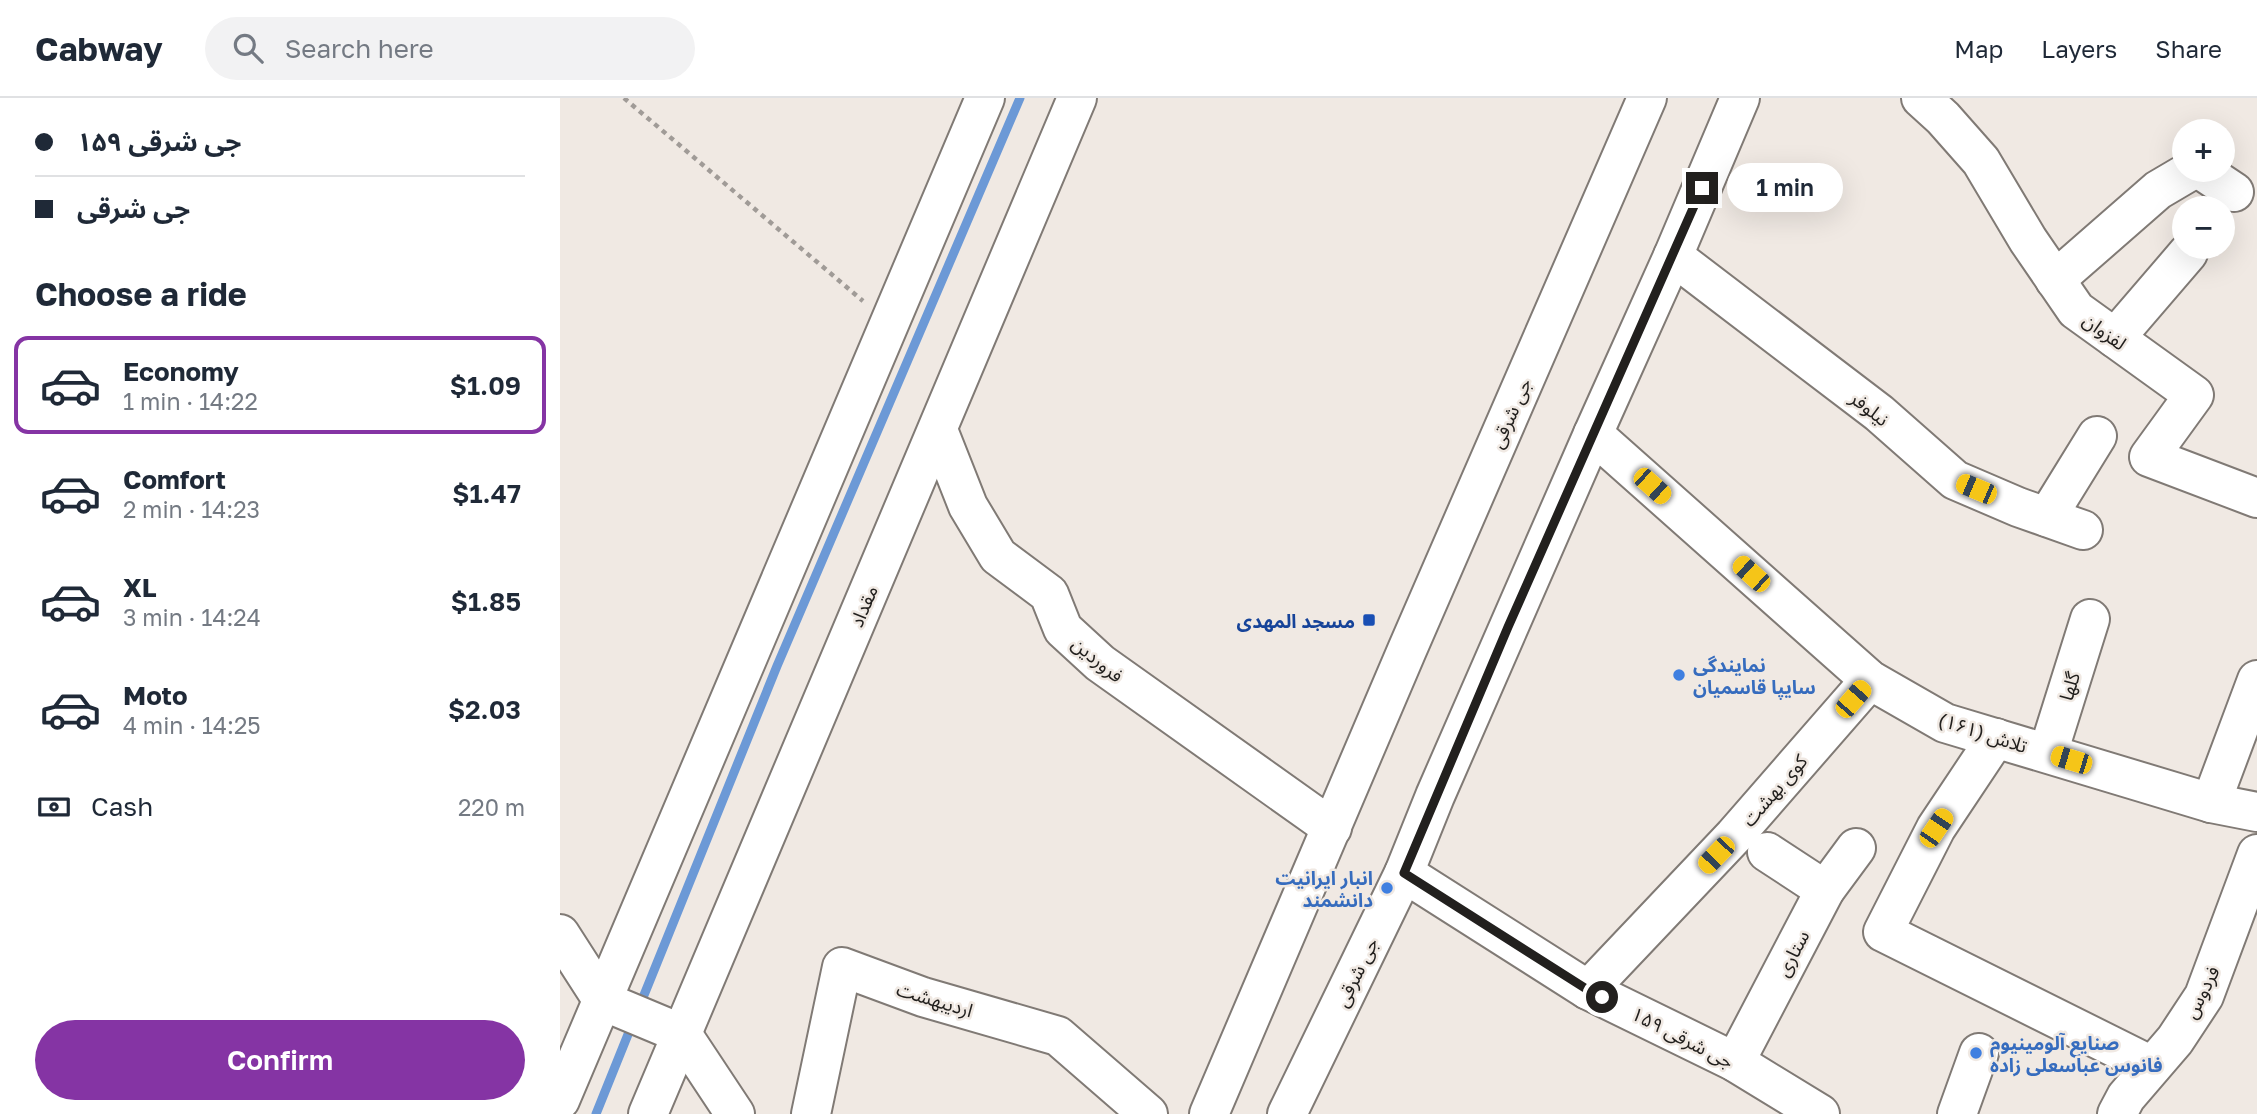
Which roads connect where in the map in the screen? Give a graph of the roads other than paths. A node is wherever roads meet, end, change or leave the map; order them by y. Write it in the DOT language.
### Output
graph roads {
  1 [pos="985,98"];
  2 [pos="1077,98"];
  3 [pos="1647,98"];
  4 [pos="1740,98"];
  5 [pos="1921,98"];
  6 [pos="2172,182"];
  7 [pos="2219,182"];
  8 [pos="2234,192"];
  9 [pos="1673,256"];
  10 [pos="2183,259"];
  11 [pos="2055,279"];
  12 [pos="2115,338"];
  13 [pos="938,430"];
  14 [pos="1593,433"];
  15 [pos="2097,436"];
  16 [pos="2257,498"];
  17 [pos="2047,517"];
  18 [pos="2083,530"];
  19 [pos="2090,619"];
  20 [pos="1870,680"];
  21 [pos="2257,680"];
  22 [pos="1996,738"];
  23 [pos="2048,753"];
  24 [pos="2211,803"];
  25 [pos="2257,812"];
  26 [pos="1332,828"];
  27 [pos="1856,848"];
  28 [pos="1767,852"];
  29 [pos="2257,854"];
  30 [pos="1404,873"];
  31 [pos="1825,890"];
  32 [pos="560,934"];
  33 [pos="1588,990"];
  34 [pos="603,1001"];
  35 [pos="682,1034"];
  36 [pos="1979,1052"];
  37 [pos="1735,1062"];
  38 [pos="2152,1066"];
  39 [pos="560,1100"];
  40 [pos="648,1114"];
  41 [pos="735,1114"];
  42 [pos="811,1114"];
  43 [pos="1148,1114"];
  44 [pos="1209,1114"];
  45 [pos="1287,1114"];
  46 [pos="1820,1114"];
  47 [pos="1957,1114"];
  48 [pos="2118,1114"];
  1 -- 34 [label="street"];
  2 -- 13 [label="street, مقداد"];
  3 -- 26 [label="street, جی شرقی"];
  4 -- 9 [label="street, جی شرقی"];
  5 -- 11 [label="street, لفزوان"];
  6 -- 11 [label="street"];
  7 -- 8 [label="street"];
  9 -- 14 [label="street, جی شرقی"];
  9 -- 17 [label="street, نیلوفر"];
  10 -- 12 [label="street"];
  11 -- 12 [label="street, لفزوان"];
  12 -- 16 [label="street, لفزوان"];
  13 -- 26 [label="street, فروردین"];
  13 -- 35 [label="street, مقداد"];
  14 -- 20 [label="street, تلاش (۱۶۱)"];
  14 -- 30 [label="street, جی شرقی"];
  15 -- 17 [label="street"];
  17 -- 18 [label="street, نیلوفر"];
  19 -- 23 [label="street, گلها"];
  20 -- 22 [label="street, تلاش (۱۶۱)"];
  20 -- 33 [label="street, کوی بهشت"];
  21 -- 24 [label="street"];
  22 -- 23 [label="street, تلاش (۱۶۱)"];
  22 -- 38 [label="street"];
  23 -- 24 [label="street, تلاش (۱۶۱)"];
  24 -- 25 [label="street, تلاش (۱۶۱)"];
  26 -- 44 [label="street, جی شرقی"];
  27 -- 31 [label="street, ستاری"];
  28 -- 31 [label="street"];
  29 -- 38 [label="street, فردوس"];
  30 -- 33 [label="street, جی شرقی ۱۵۹"];
  30 -- 45 [label="street, جی شرقی"];
  31 -- 37 [label="street, ستاری"];
  32 -- 34 [label="street"];
  33 -- 37 [label="street, جی شرقی ۱۵۹"];
  34 -- 35 [label="street"];
  34 -- 39 [label="street"];
  35 -- 40 [label="street, مقداد"];
  35 -- 41 [label="street"];
  36 -- 47 [label="street"];
  37 -- 46 [label="street, جی شرقی ۱۵۹"];
  38 -- 48 [label="street, فردوس"];
  42 -- 43 [label="street, اردیبهشت"];
}
